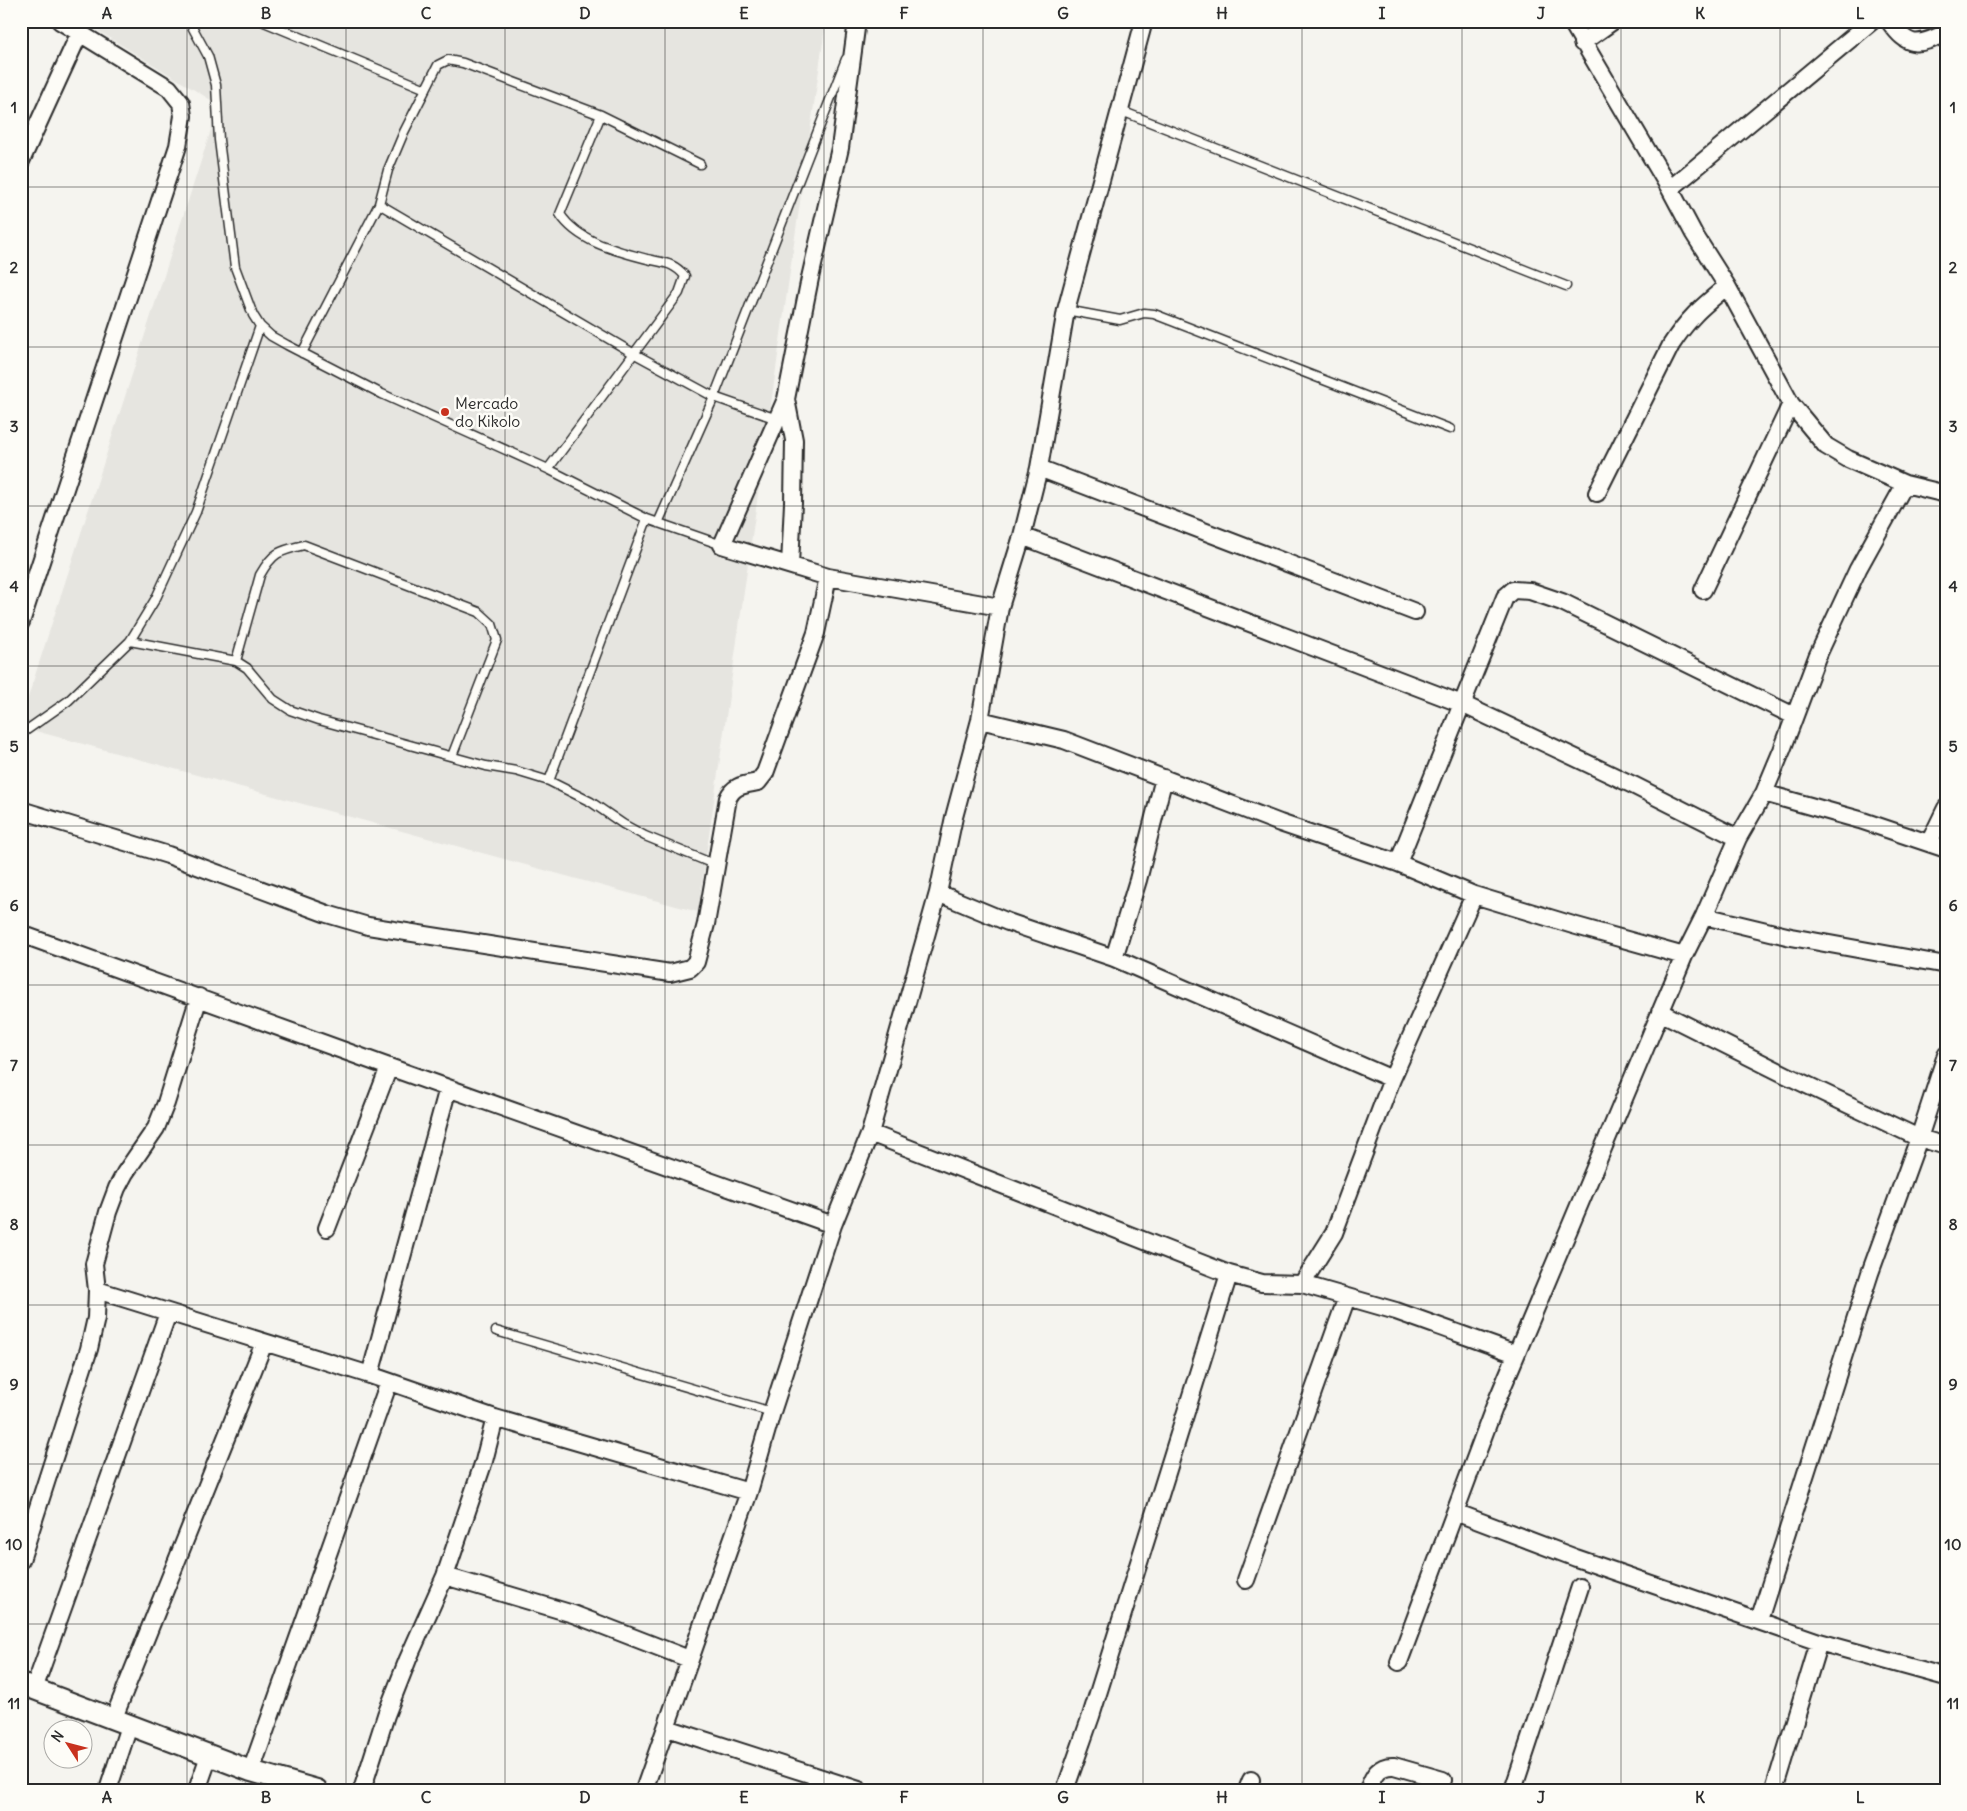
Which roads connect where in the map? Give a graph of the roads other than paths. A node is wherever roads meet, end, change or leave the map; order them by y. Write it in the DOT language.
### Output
graph roads {
  1 [pos="60,21"];
  2 [pos="189,21"];
  3 [pos="1144,21"];
  4 [pos="1571,21"];
  5 [pos="1613,21"];
  6 [pos="1872,21"];
  7 [pos="1889,21"];
  8 [pos="264,22"];
  9 [pos="856,29"];
  10 [pos="80,32"];
  11 [pos="1946,33"];
  12 [pos="1582,43"];
  13 [pos="426,89"];
  14 [pos="1119,110"];
  15 [pos="601,115"];
  16 [pos="21,160"];
  17 [pos="700,164"];
  18 [pos="1670,190"];
  19 [pos="379,204"];
  20 [pos="1566,286"];
  21 [pos="1728,286"];
  22 [pos="1066,310"];
  23 [pos="260,326"];
  24 [pos="302,353"];
  25 [pos="633,353"];
  26 [pos="714,397"];
  27 [pos="786,399"];
  28 [pos="1791,404"];
  29 [pos="777,419"];
  30 [pos="1450,429"];
  31 [pos="548,468"];
  32 [pos="1039,468"];
  33 [pos="1905,484"];
  34 [pos="1597,493"];
  35 [pos="1946,494"];
  36 [pos="647,519"];
  37 [pos="658,523"];
  38 [pos="1022,536"];
  39 [pos="722,545"];
  40 [pos="790,565"];
  41 [pos="828,578"];
  42 [pos="1703,590"];
  43 [pos="1000,606"];
  44 [pos="1415,612"];
  45 [pos="21,622"];
  46 [pos="130,641"];
  47 [pos="236,661"];
  48 [pos="1462,704"];
  49 [pos="1794,716"];
  50 [pos="980,720"];
  51 [pos="21,734"];
  52 [pos="452,756"];
  53 [pos="1164,778"];
  54 [pos="549,781"];
  55 [pos="1764,793"];
  56 [pos="1946,808"];
  57 [pos="21,810"];
  58 [pos="1738,838"];
  59 [pos="1929,843"];
  60 [pos="1946,849"];
  61 [pos="1398,863"];
  62 [pos="716,865"];
  63 [pos="938,893"];
  64 [pos="1474,895"];
  65 [pos="1704,916"];
  66 [pos="21,934"];
  67 [pos="1684,956"];
  68 [pos="1114,958"];
  69 [pos="1946,965"];
  70 [pos="199,997"];
  71 [pos="1660,1012"];
  72 [pos="1946,1056"];
  73 [pos="389,1067"];
  74 [pos="1392,1079"];
  75 [pos="448,1088"];
  76 [pos="870,1133"];
  77 [pos="1919,1138"];
  78 [pos="1946,1146"];
  79 [pos="834,1225"];
  80 [pos="328,1228"];
  81 [pos="1229,1274"];
  82 [pos="1302,1284"];
  83 [pos="97,1290"];
  84 [pos="1347,1297"];
  85 [pos="168,1314"];
  86 [pos="496,1331"];
  87 [pos="264,1343"];
  88 [pos="1516,1354"];
  89 [pos="370,1376"];
  90 [pos="389,1382"];
  91 [pos="772,1412"];
  92 [pos="495,1418"];
  93 [pos="748,1492"];
  94 [pos="1455,1512"];
  95 [pos="21,1560"];
  96 [pos="445,1576"];
  97 [pos="1246,1580"];
  98 [pos="1580,1587"];
  99 [pos="1759,1620"];
  100 [pos="1819,1642"];
  101 [pos="689,1659"];
  102 [pos="1399,1662"];
  103 [pos="1946,1677"];
  104 [pos="28,1687"];
  105 [pos="121,1723"];
  106 [pos="667,1728"];
  107 [pos="209,1756"];
  108 [pos="251,1771"];
  109 [pos="1443,1780"];
  110 [pos="108,1790"];
  111 [pos="197,1790"];
  112 [pos="316,1790"];
  113 [pos="362,1790"];
  114 [pos="644,1790"];
  115 [pos="859,1790"];
  116 [pos="1065,1790"];
  117 [pos="1368,1790"];
  118 [pos="1513,1790"];
  119 [pos="1774,1790"];
  1 -- 10 [label="street"];
  2 -- 23 [label="lane"];
  3 -- 14 [label="street"];
  4 -- 12 [label="street"];
  5 -- 12 [label="street"];
  6 -- 18 [label="street"];
  7 -- 11 [label="street"];
  8 -- 13 [label="lane"];
  9 -- 26 [label="lane"];
  9 -- 27 [label="street"];
  10 -- 16 [label="street"];
  10 -- 45 [label="street"];
  12 -- 18 [label="street"];
  13 -- 15 [label="lane"];
  13 -- 19 [label="lane"];
  14 -- 20 [label="lane"];
  14 -- 22 [label="street"];
  15 -- 17 [label="lane"];
  15 -- 25 [label="lane"];
  18 -- 21 [label="street"];
  19 -- 24 [label="lane"];
  19 -- 25 [label="lane"];
  21 -- 28 [label="street"];
  21 -- 34 [label="street"];
  22 -- 30 [label="lane"];
  22 -- 32 [label="street"];
  23 -- 24 [label="lane"];
  23 -- 46 [label="lane"];
  24 -- 31 [label="lane"];
  25 -- 26 [label="lane"];
  25 -- 31 [label="lane"];
  26 -- 29 [label="lane"];
  26 -- 37 [label="lane"];
  27 -- 29 [label="street"];
  27 -- 40 [label="street"];
  28 -- 33 [label="street"];
  28 -- 42 [label="street"];
  29 -- 39 [label="street"];
  31 -- 36 [label="lane"];
  32 -- 38 [label="street"];
  32 -- 44 [label="street"];
  33 -- 35 [label="street"];
  33 -- 49 [label="street"];
  36 -- 37 [label="lane"];
  36 -- 54 [label="lane"];
  37 -- 39 [label="lane"];
  38 -- 43 [label="street"];
  38 -- 48 [label="street"];
  39 -- 40 [label="street"];
  40 -- 41 [label="street"];
  41 -- 43 [label="street"];
  41 -- 62 [label="street"];
  43 -- 50 [label="street"];
  46 -- 47 [label="lane"];
  46 -- 51 [label="lane"];
  47 -- 52 [label="lane"];
  47 -- 52 [label="lane"];
  48 -- 49 [label="street"];
  48 -- 58 [label="street"];
  48 -- 61 [label="street"];
  49 -- 55 [label="street"];
  50 -- 53 [label="street"];
  50 -- 63 [label="street"];
  52 -- 54 [label="lane"];
  53 -- 61 [label="street"];
  53 -- 68 [label="street"];
  54 -- 62 [label="lane"];
  55 -- 58 [label="street"];
  55 -- 59 [label="street"];
  56 -- 59 [label="street"];
  57 -- 62 [label="street"];
  58 -- 65 [label="street"];
  59 -- 60 [label="street"];
  61 -- 64 [label="street"];
  63 -- 68 [label="street"];
  63 -- 76 [label="street"];
  64 -- 67 [label="street"];
  64 -- 74 [label="street"];
  65 -- 67 [label="street"];
  65 -- 69 [label="street"];
  66 -- 70 [label="street"];
  67 -- 71 [label="street"];
  68 -- 74 [label="street"];
  70 -- 73 [label="street"];
  70 -- 83 [label="street"];
  71 -- 77 [label="street"];
  71 -- 88 [label="street"];
  72 -- 77 [label="street"];
  73 -- 75 [label="street"];
  73 -- 80 [label="street"];
  74 -- 82 [label="street"];
  75 -- 79 [label="street"];
  75 -- 89 [label="street"];
  76 -- 79 [label="street"];
  76 -- 81 [label="street"];
  77 -- 78 [label="street"];
  77 -- 99 [label="street"];
  79 -- 91 [label="street"];
  81 -- 82 [label="street"];
  81 -- 116 [label="street"];
  82 -- 84 [label="street"];
  83 -- 85 [label="street"];
  83 -- 95 [label="street"];
  84 -- 88 [label="street"];
  84 -- 97 [label="street"];
  85 -- 87 [label="street"];
  85 -- 104 [label="street"];
  86 -- 91 [label="lane"];
  87 -- 89 [label="street"];
  87 -- 105 [label="street"];
  88 -- 94 [label="street"];
  89 -- 90 [label="street"];
  90 -- 92 [label="street"];
  90 -- 108 [label="street"];
  91 -- 93 [label="street"];
  92 -- 93 [label="street"];
  92 -- 96 [label="street"];
  93 -- 101 [label="street"];
  94 -- 99 [label="street"];
  94 -- 102 [label="street"];
  96 -- 101 [label="street"];
  96 -- 113 [label="street"];
  98 -- 118 [label="street"];
  99 -- 100 [label="street"];
  100 -- 103 [label="street"];
  100 -- 119 [label="street"];
  101 -- 106 [label="street"];
  104 -- 105 [label="street"];
  105 -- 107 [label="street"];
  105 -- 110 [label="street"];
  106 -- 114 [label="street"];
  106 -- 115 [label="street"];
  107 -- 108 [label="street"];
  107 -- 111 [label="street"];
  108 -- 112 [label="street"];
  109 -- 117 [label="street"];
}
